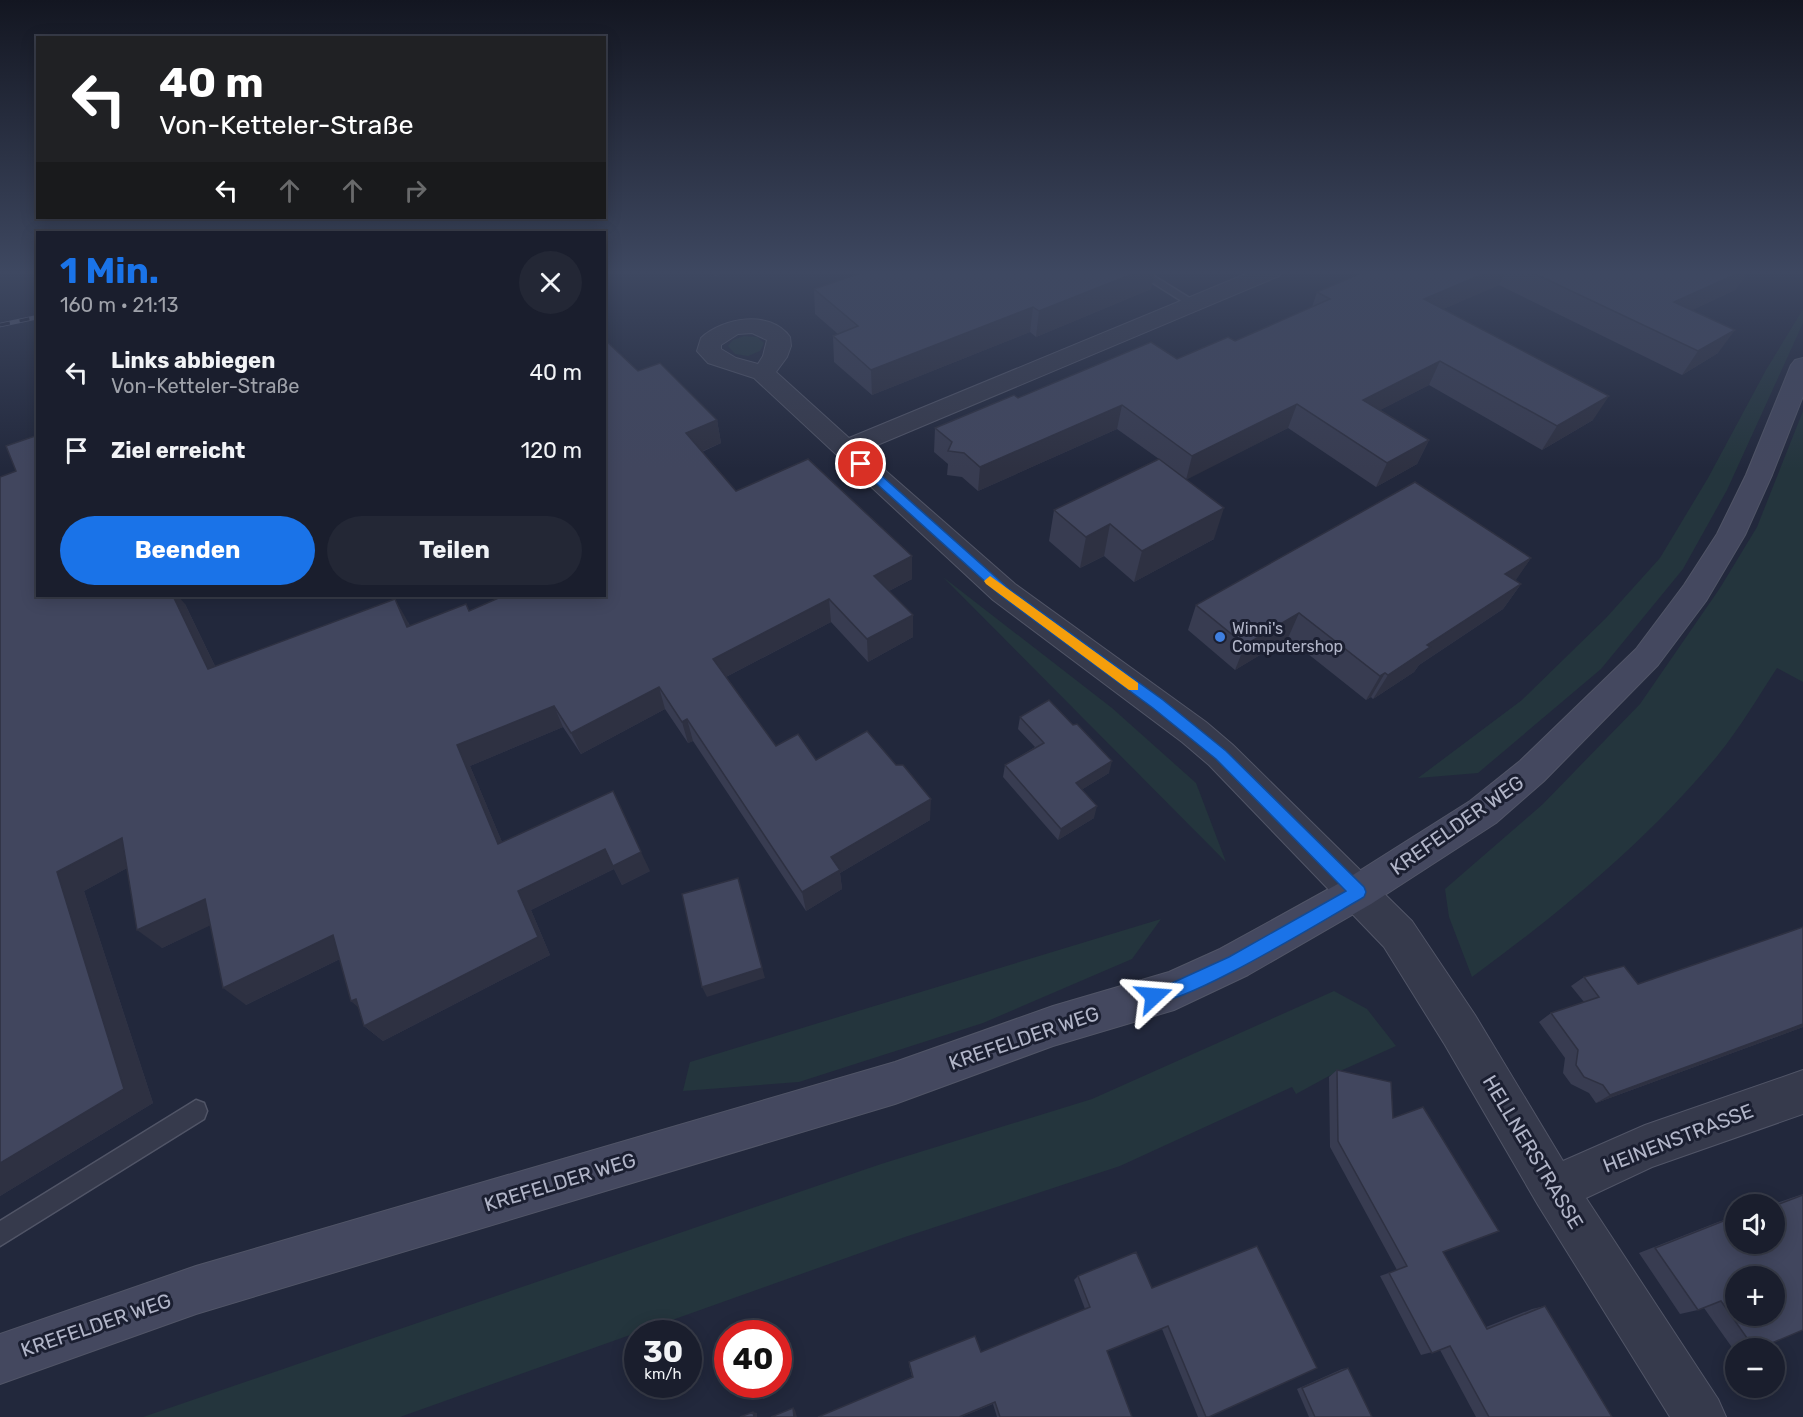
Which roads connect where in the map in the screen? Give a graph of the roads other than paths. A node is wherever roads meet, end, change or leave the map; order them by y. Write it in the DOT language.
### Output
graph roads {
  1 [pos="1117,337"];
  2 [pos="1803,364"];
  3 [pos="763,373"];
  4 [pos="845,450"];
  5 [pos="1358,892"];
  6 [pos="1803,1092"];
  7 [pos="196,1111"];
  8 [pos="1554,1189"];
  9 [pos="0,1234"];
  10 [pos="0,1359"];
  11 [pos="1700,1417"];
  1 -- 4 [label="street"];
  2 -- 5 [label="street, KREFELDER WEG"];
  3 -- 4 [label="street, HELLNERSTRASSE"];
  4 -- 5 [label="street, HELLNERSTRASSE"];
  5 -- 8 [label="street, HELLNERSTRASSE"];
  5 -- 10 [label="street, KREFELDER WEG"];
  6 -- 8 [label="street, HEINENSTRASSE"];
  7 -- 9 [label="lane"];
  8 -- 11 [label="street, HELLNERSTRASSE"];
}
